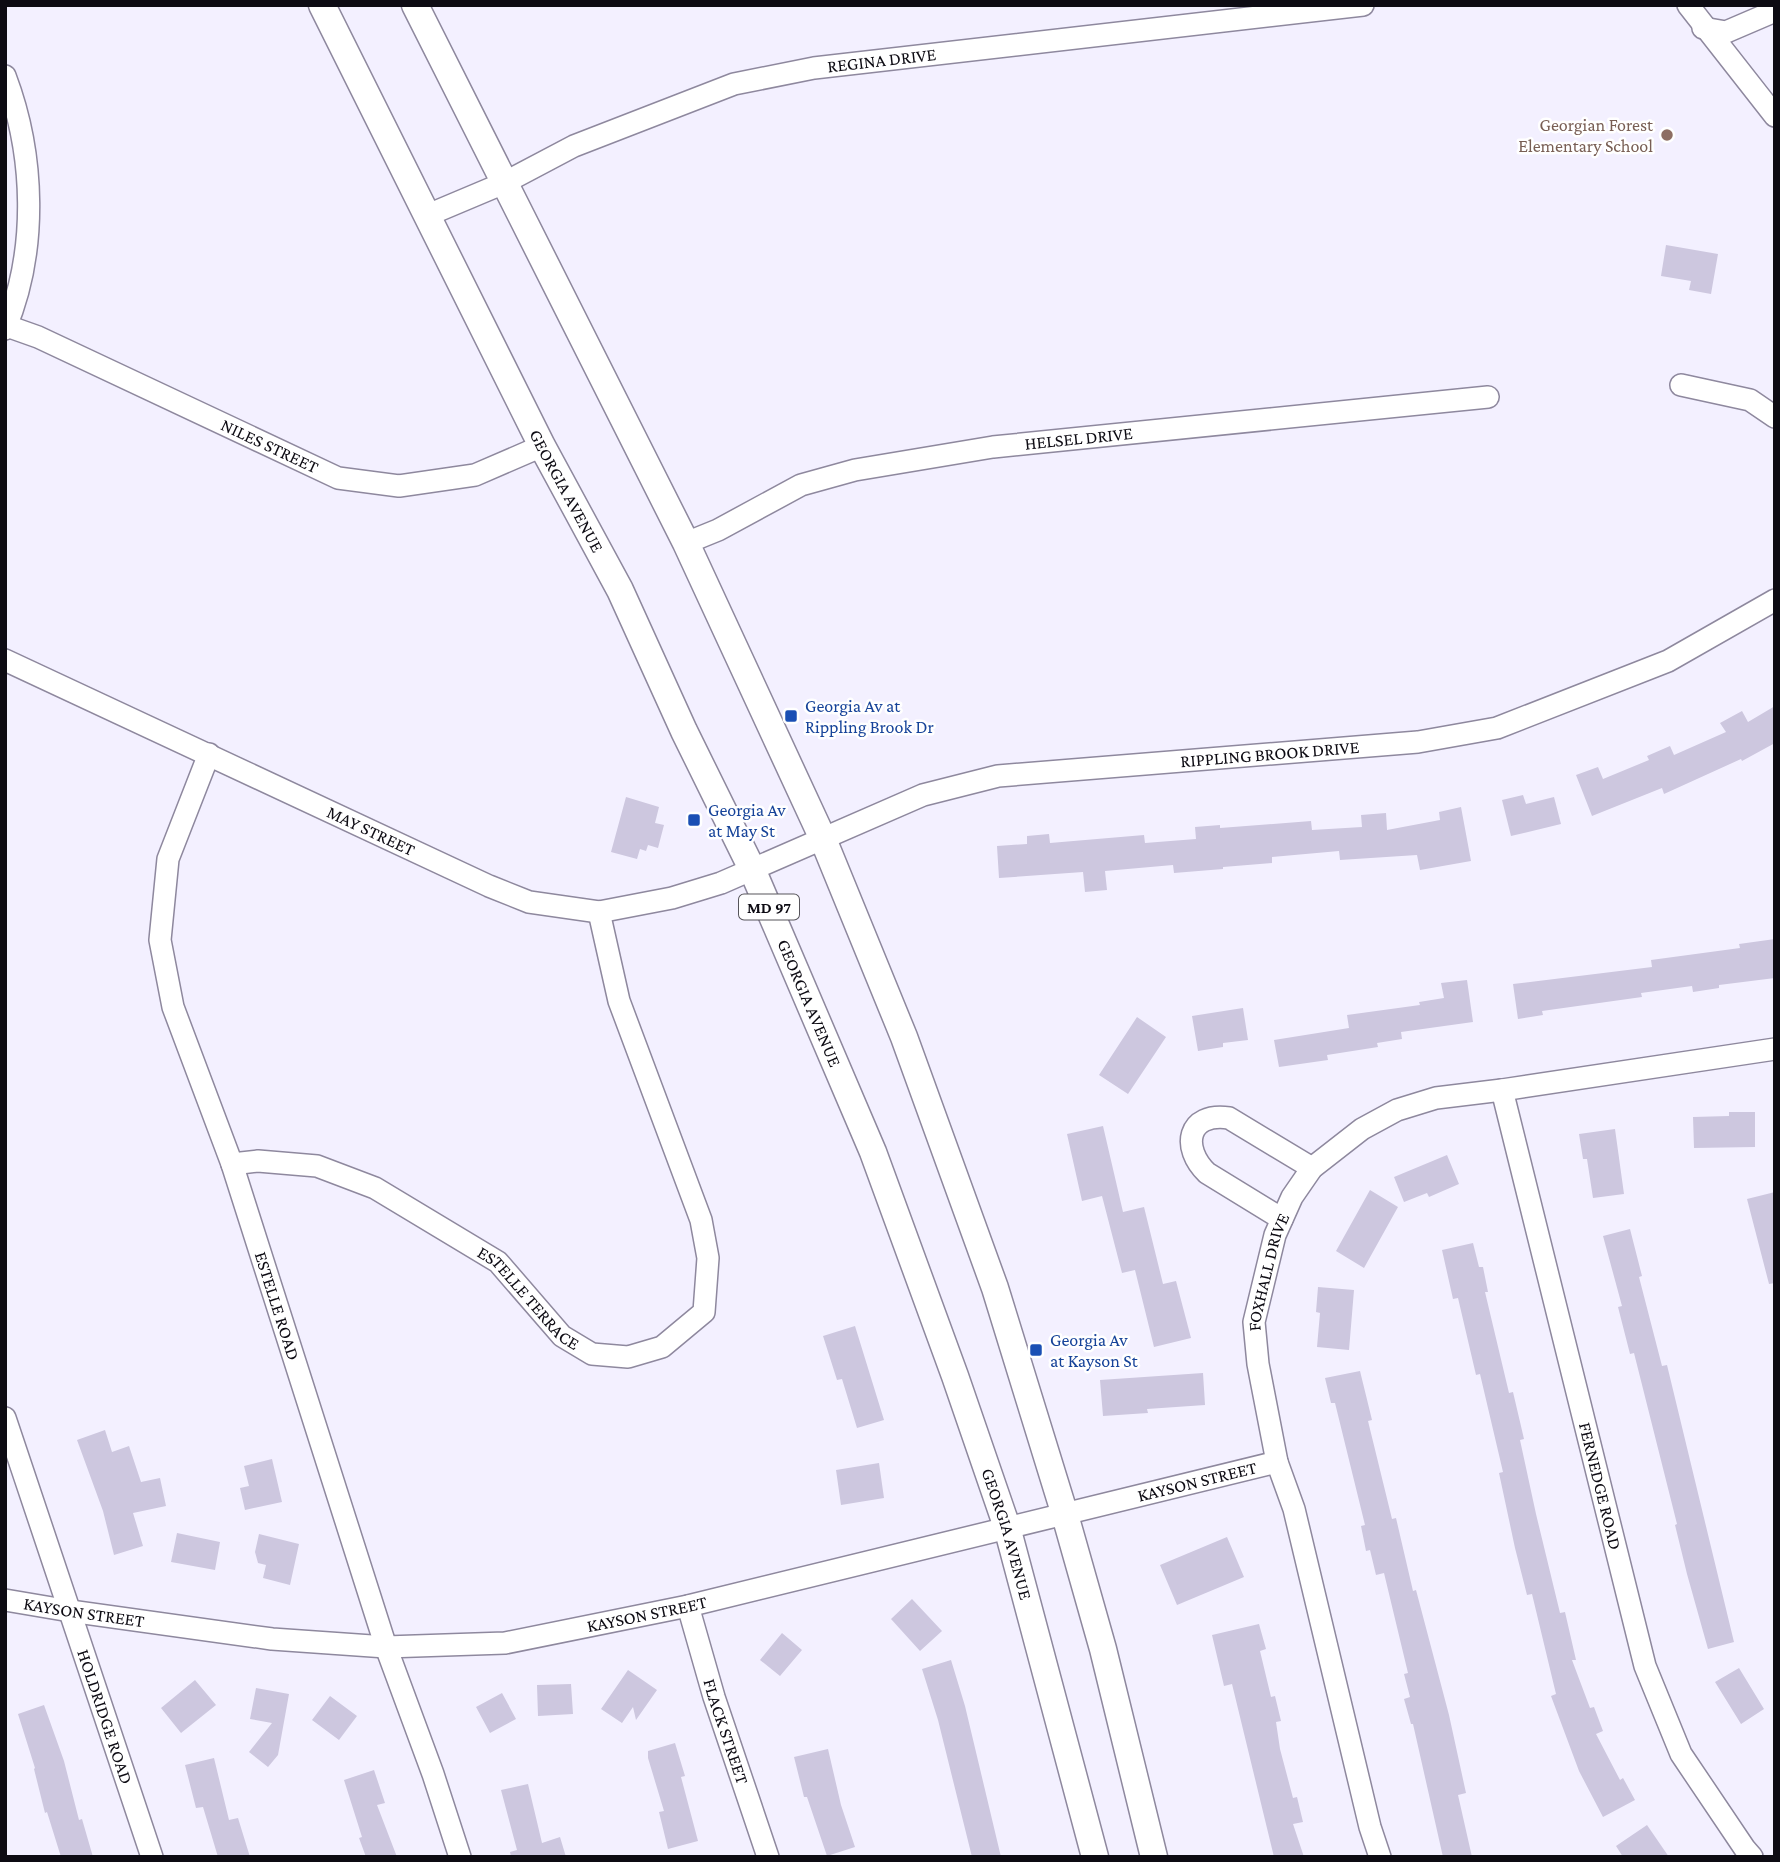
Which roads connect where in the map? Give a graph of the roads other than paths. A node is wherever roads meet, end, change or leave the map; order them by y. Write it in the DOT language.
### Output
graph roads {
  1 [pos="322,5"];
  2 [pos="415,5"];
  3 [pos="1363,5"];
  4 [pos="1688,5"];
  5 [pos="1775,11"];
  6 [pos="1208,13"];
  7 [pos="1703,28"];
  8 [pos="5,76"];
  9 [pos="1775,116"];
  10 [pos="504,183"];
  11 [pos="428,215"];
  12 [pos="6,327"];
  13 [pos="1681,385"];
  14 [pos="1488,397"];
  15 [pos="1775,416"];
  16 [pos="542,446"];
  17 [pos="687,543"];
  18 [pos="1775,600"];
  19 [pos="5,660"];
  20 [pos="209,754"];
  21 [pos="824,839"];
  22 [pos="752,869"];
  23 [pos="599,912"];
  24 [pos="1775,1049"];
  25 [pos="1502,1090"];
  26 [pos="232,1164"];
  27 [pos="1312,1168"];
  28 [pos="1282,1219"];
  29 [pos="5,1418"];
  30 [pos="1277,1462"];
  31 [pos="1065,1515"];
  32 [pos="1007,1527"];
  33 [pos="5,1600"];
  34 [pos="688,1606"];
  35 [pos="70,1611"];
  36 [pos="386,1647"];
  37 [pos="152,1857"];
  38 [pos="460,1857"];
  39 [pos="768,1857"];
  40 [pos="1095,1857"];
  41 [pos="1154,1857"];
  42 [pos="1380,1857"];
  43 [pos="1752,1857"];
  1 -- 11 [label="main road, GEORGIA AVENUE / MD 97"];
  2 -- 10 [label="main road"];
  3 -- 6 [label="street, REGINA DRIVE"];
  4 -- 7 [label="street"];
  5 -- 7 [label="street"];
  6 -- 10 [label="street, REGINA DRIVE"];
  7 -- 9 [label="street"];
  8 -- 12 [label="street"];
  10 -- 11 [label="street, REGINA DRIVE"];
  10 -- 17 [label="main road"];
  11 -- 16 [label="main road, GEORGIA AVENUE / MD 97"];
  12 -- 16 [label="street, NILES STREET"];
  13 -- 15 [label="street"];
  14 -- 17 [label="street, HELSEL DRIVE"];
  16 -- 22 [label="main road, GEORGIA AVENUE / MD 97"];
  17 -- 21 [label="main road"];
  18 -- 21 [label="street, RIPPLING BROOK DRIVE"];
  19 -- 20 [label="street, MAY STREET"];
  20 -- 23 [label="street, MAY STREET"];
  20 -- 26 [label="street, ESTELLE ROAD"];
  21 -- 22 [label="street, RIPPLING BROOK DRIVE"];
  21 -- 31 [label="main road"];
  22 -- 23 [label="street, MAY STREET"];
  22 -- 32 [label="main road, GEORGIA AVENUE / MD 97"];
  23 -- 26 [label="street, ESTELLE TERRACE"];
  24 -- 25 [label="street, FOXHALL DRIVE"];
  25 -- 27 [label="street, FOXHALL DRIVE"];
  25 -- 43 [label="street, FERNEDGE ROAD"];
  26 -- 36 [label="street, ESTELLE ROAD"];
  27 -- 28 [label="street, FOXHALL DRIVE"];
  27 -- 28 [label="street"];
  28 -- 30 [label="street, FOXHALL DRIVE"];
  29 -- 35 [label="street, HOLDRIDGE ROAD"];
  30 -- 31 [label="street, KAYSON STREET"];
  30 -- 42 [label="street, FOXHALL DRIVE"];
  31 -- 32 [label="street, KAYSON STREET"];
  31 -- 41 [label="main road"];
  32 -- 34 [label="street, KAYSON STREET"];
  32 -- 40 [label="main road, GEORGIA AVENUE / MD 97"];
  33 -- 35 [label="street, KAYSON STREET"];
  34 -- 36 [label="street, KAYSON STREET"];
  34 -- 39 [label="street, FLACK STREET"];
  35 -- 36 [label="street, KAYSON STREET"];
  35 -- 37 [label="street, HOLDRIDGE ROAD"];
  36 -- 38 [label="street, ESTELLE ROAD"];
}
